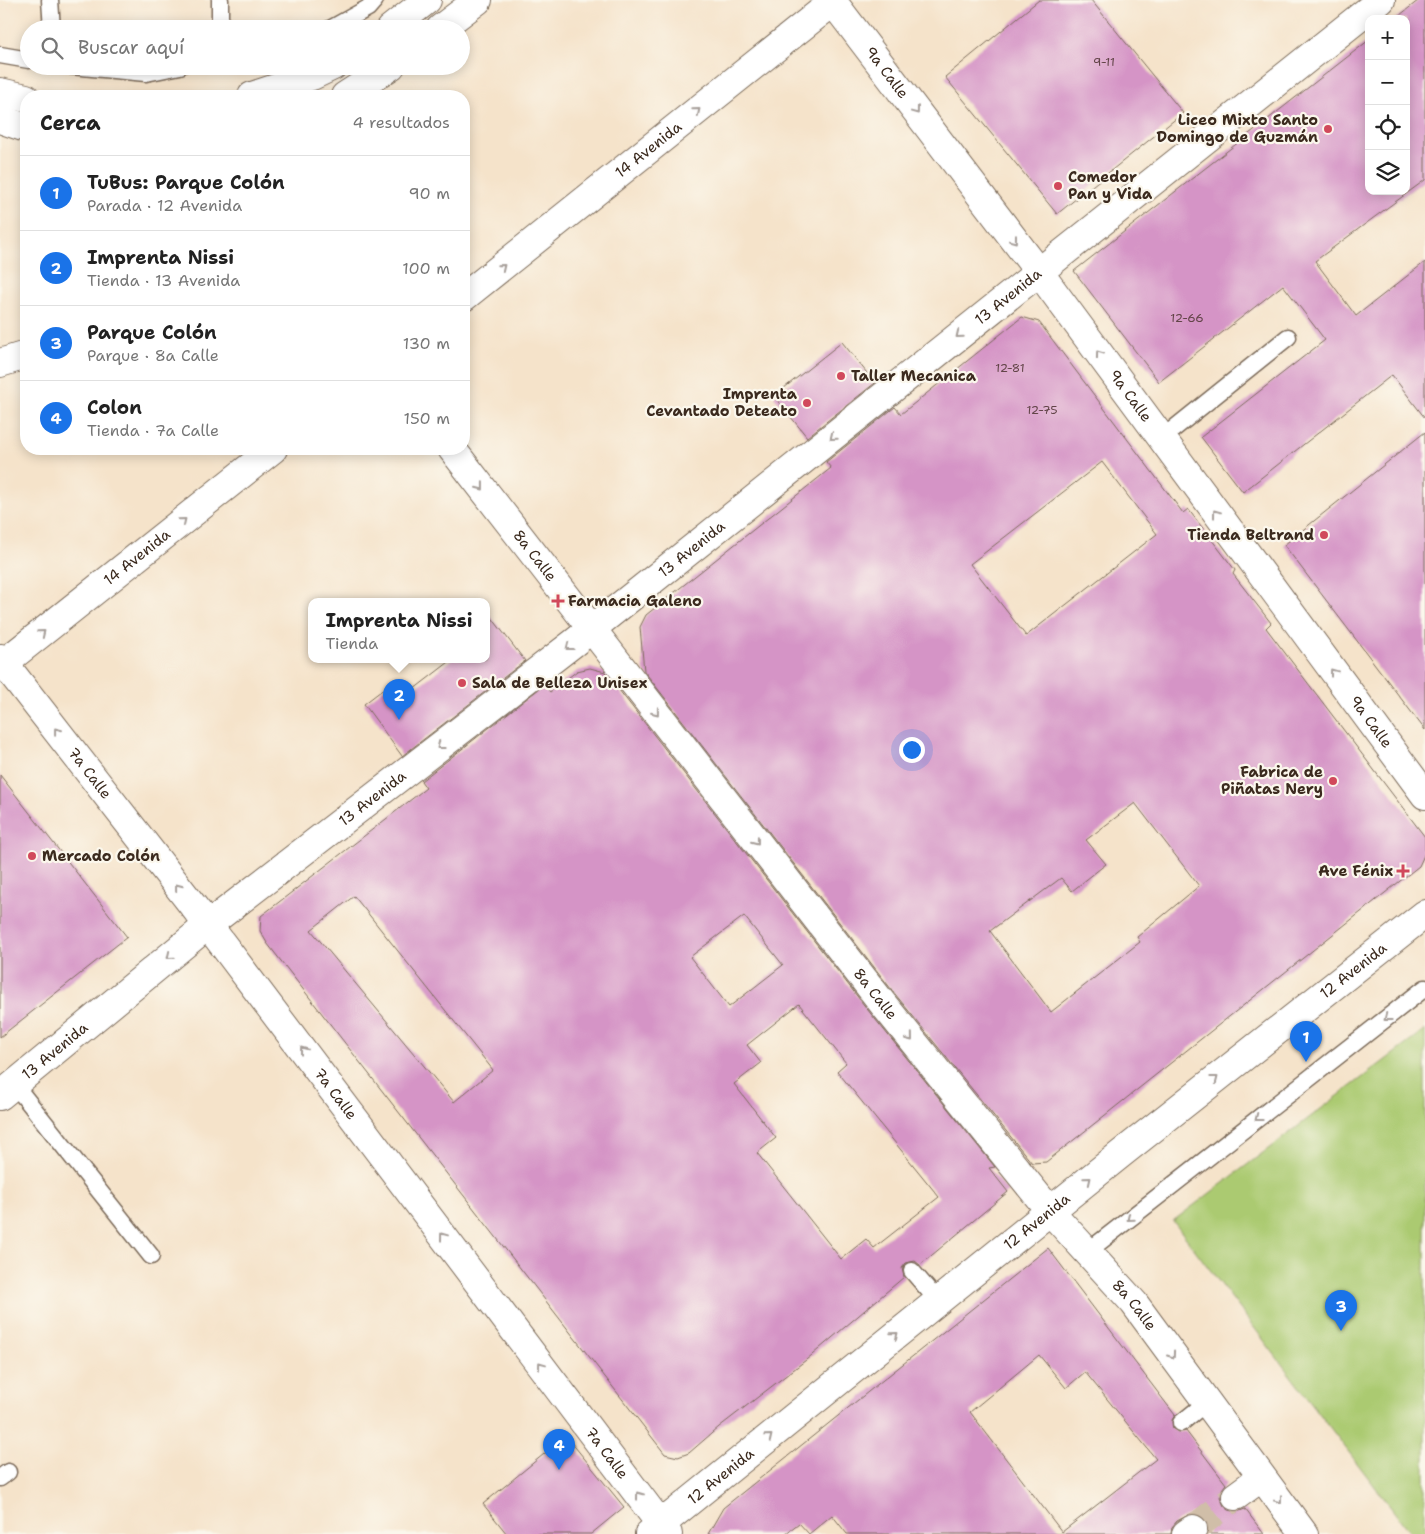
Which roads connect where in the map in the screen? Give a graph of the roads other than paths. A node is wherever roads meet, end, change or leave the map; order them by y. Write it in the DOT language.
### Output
graph roads {
  1 [pos="50,0"];
  2 [pos="220,0"];
  3 [pos="375,0"];
  4 [pos="426,0"];
  5 [pos="478,0"];
  6 [pos="832,1"];
  7 [pos="1378,1"];
  8 [pos="51,20"];
  9 [pos="220,20"];
  10 [pos="346,20"];
  11 [pos="401,20"];
  12 [pos="452,20"];
  13 [pos="0,56"];
  14 [pos="20,59"];
  15 [pos="314,75"];
  16 [pos="378,75"];
  17 [pos="270,90"];
  18 [pos="355,90"];
  19 [pos="0,92"];
  20 [pos="20,97"];
  21 [pos="0,119"];
  22 [pos="20,126"];
  23 [pos="1039,272"];
  24 [pos="470,292"];
  25 [pos="1288,337"];
  26 [pos="20,357"];
  27 [pos="0,363"];
  28 [pos="1160,439"];
  29 [pos="265,455"];
  30 [pos="457,455"];
  31 [pos="592,629"];
  32 [pos="1,663"];
  33 [pos="1425,795"];
  34 [pos="1425,914"];
  35 [pos="208,925"];
  36 [pos="1425,988"];
  37 [pos="7,1090"];
  38 [pos="1050,1211"];
  39 [pos="1087,1252"];
  40 [pos="150,1256"];
  41 [pos="912,1271"];
  42 [pos="938,1301"];
  43 [pos="1207,1402"];
  44 [pos="1181,1423"];
  45 [pos="660,1531"];
  46 [pos="1304,1534"];
  1 -- 8 [label="lane"];
  2 -- 9 [label="lane"];
  3 -- 10 [label="lane"];
  4 -- 11 [label="street"];
  5 -- 12 [label="street"];
  6 -- 23 [label="street, 9a Calle, one-way"];
  24 -- 6 [label="street, 14 Avenida, one-way"];
  7 -- 23 [label="street, 13 Avenida"];
  13 -- 14 [label="lane"];
  15 -- 17 [label="street"];
  16 -- 18 [label="street"];
  19 -- 20 [label="street"];
  21 -- 22 [label="street"];
  28 -- 23 [label="street, 9a Calle, one-way"];
  23 -- 31 [label="street, 13 Avenida, one-way"];
  25 -- 28 [label="lane"];
  26 -- 27 [label="street"];
  33 -- 28 [label="street, 9a Calle, one-way"];
  32 -- 29 [label="street, 14 Avenida, one-way"];
  30 -- 31 [label="street, 8a Calle, one-way"];
  31 -- 35 [label="street, 13 Avenida, one-way"];
  31 -- 38 [label="street, 8a Calle, one-way"];
  35 -- 32 [label="street, 7a Calle, one-way"];
  38 -- 34 [label="street, 12 Avenida, one-way"];
  35 -- 37 [label="street, 13 Avenida, one-way"];
  45 -- 35 [label="street, 7a Calle, one-way"];
  36 -- 39 [label="lane, one-way"];
  37 -- 40 [label="lane"];
  38 -- 39 [label="street, 8a Calle"];
  38 -- 42 [label="street, 12 Avenida"];
  39 -- 43 [label="street, 8a Calle, one-way"];
  41 -- 42 [label="lane"];
  45 -- 42 [label="street, 12 Avenida, one-way"];
  43 -- 44 [label="lane"];
  43 -- 46 [label="street, 8a Calle, one-way"];
}
